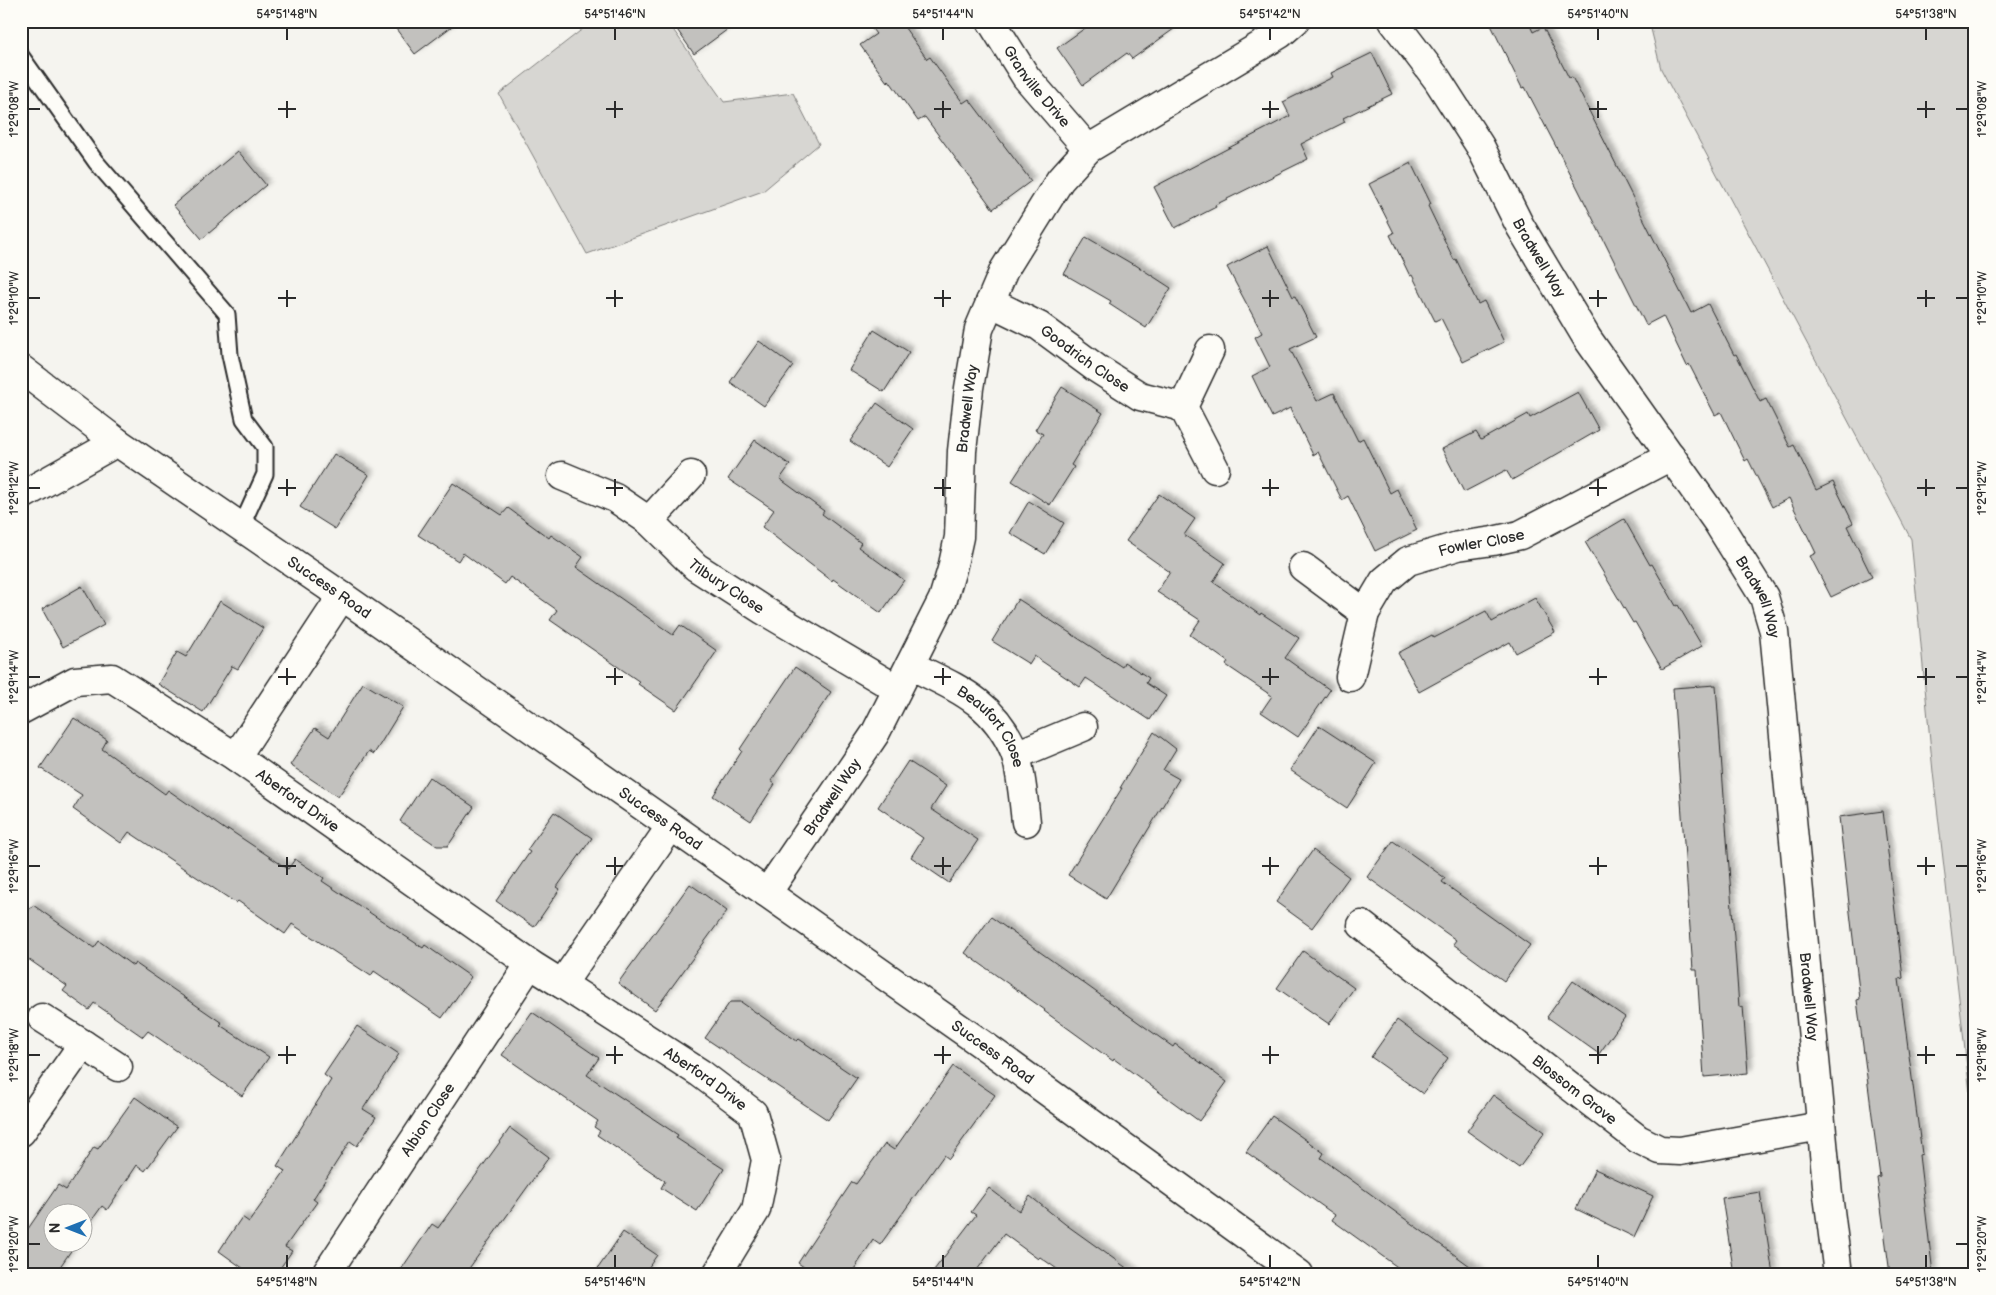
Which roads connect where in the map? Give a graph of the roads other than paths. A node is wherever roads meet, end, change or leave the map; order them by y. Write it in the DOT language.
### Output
graph roads {
  1 [pos="991,21"];
  2 [pos="1295,21"];
  3 [pos="1393,21"];
  4 [pos="21,56"];
  5 [pos="1088,149"];
  6 [pos="990,302"];
  7 [pos="1210,350"];
  8 [pos="21,369"];
  9 [pos="1184,407"];
  10 [pos="117,442"];
  11 [pos="1671,456"];
  12 [pos="1215,469"];
  13 [pos="691,475"];
  14 [pos="562,476"];
  15 [pos="21,496"];
  16 [pos="649,521"];
  17 [pos="240,526"];
  18 [pos="1303,567"];
  19 [pos="342,596"];
  20 [pos="1365,613"];
  21 [pos="910,665"];
  22 [pos="1350,677"];
  23 [pos="897,689"];
  24 [pos="21,710"];
  25 [pos="1082,727"];
  26 [pos="1016,755"];
  27 [pos="236,757"];
  28 [pos="1026,822"];
  29 [pos="671,826"];
  30 [pos="768,893"];
  31 [pos="1362,925"];
  32 [pos="530,964"];
  33 [pos="562,984"];
  34 [pos="42,1018"];
  35 [pos="83,1044"];
  36 [pos="118,1067"];
  37 [pos="1821,1126"];
  38 [pos="21,1132"];
  39 [pos="326,1274"];
  40 [pos="717,1274"];
  41 [pos="1299,1274"];
  42 [pos="1838,1274"];
  1 -- 5 [label="street, Granville Drive"];
  2 -- 5 [label="street, Bradwell Way"];
  3 -- 11 [label="street, Bradwell Way"];
  4 -- 17 [label="lane"];
  5 -- 6 [label="street, Bradwell Way"];
  6 -- 9 [label="street, Goodrich Close"];
  6 -- 21 [label="street, Bradwell Way"];
  7 -- 9 [label="street"];
  8 -- 10 [label="street, Success Road"];
  9 -- 12 [label="street"];
  10 -- 15 [label="street"];
  10 -- 17 [label="street, Success Road"];
  11 -- 20 [label="street, Fowler Close"];
  11 -- 37 [label="street, Bradwell Way"];
  13 -- 16 [label="street"];
  14 -- 16 [label="street, Tilbury Close"];
  16 -- 23 [label="street, Tilbury Close"];
  17 -- 19 [label="street, Success Road"];
  18 -- 20 [label="street"];
  19 -- 27 [label="street"];
  19 -- 29 [label="street, Success Road"];
  20 -- 22 [label="street, Fowler Close"];
  21 -- 23 [label="street, Bradwell Way"];
  21 -- 26 [label="street, Beaufort Close"];
  23 -- 30 [label="street, Bradwell Way"];
  24 -- 27 [label="street, Aberford Drive"];
  25 -- 26 [label="street"];
  26 -- 28 [label="street, Beaufort Close"];
  27 -- 32 [label="street, Aberford Drive"];
  29 -- 30 [label="street, Success Road"];
  29 -- 33 [label="street"];
  30 -- 41 [label="street, Success Road"];
  31 -- 37 [label="street, Blossom Grove"];
  32 -- 33 [label="street, Aberford Drive"];
  32 -- 39 [label="street, Albion Close"];
  33 -- 40 [label="street, Aberford Drive"];
  34 -- 35 [label="street"];
  35 -- 36 [label="street"];
  35 -- 38 [label="street"];
  37 -- 42 [label="street, Bradwell Way"];
}
